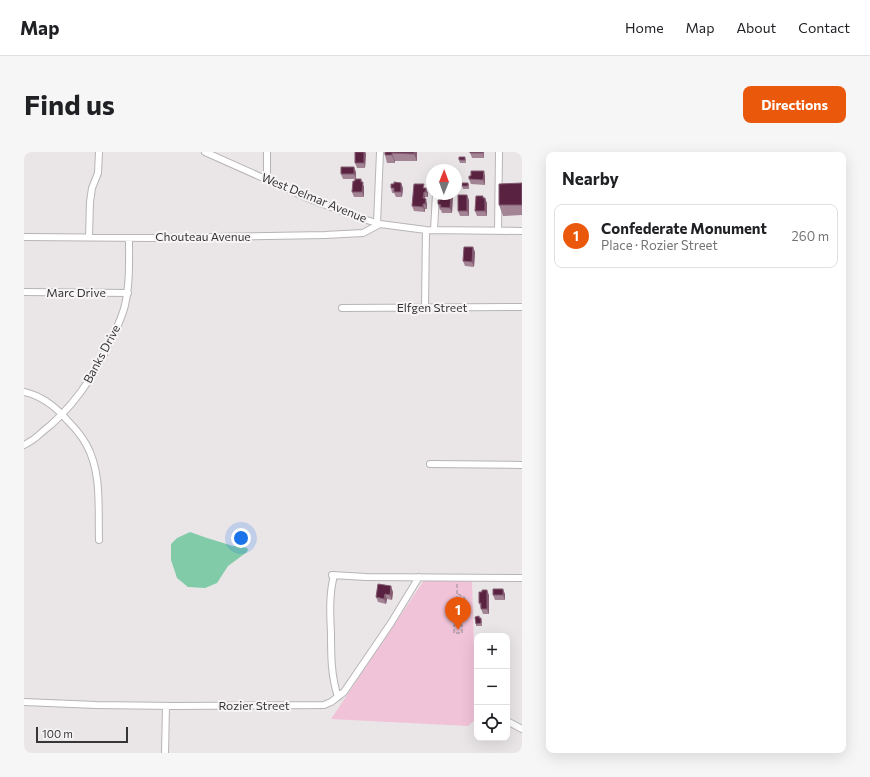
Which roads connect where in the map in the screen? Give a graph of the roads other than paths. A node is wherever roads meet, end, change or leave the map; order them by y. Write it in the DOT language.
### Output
graph roads {
  1 [pos="99,152"];
  2 [pos="205,152"];
  3 [pos="267,152"];
  4 [pos="380,152"];
  5 [pos="499,152"];
  6 [pos="267,179"];
  7 [pos="436,200"];
  8 [pos="379,223"];
  9 [pos="426,230"];
  10 [pos="434,230"];
  11 [pos="498,231"];
  12 [pos="522,231"];
  13 [pos="24,237"];
  14 [pos="89,237"];
  15 [pos="129,238"];
  16 [pos="24,292"];
  17 [pos="128,293"];
  18 [pos="342,308"];
  19 [pos="426,308"];
  20 [pos="522,308"];
  21 [pos="24,392"];
  22 [pos="62,414"];
  23 [pos="24,446"];
  24 [pos="430,464"];
  25 [pos="522,465"];
  26 [pos="99,540"];
  27 [pos="419,577"];
  28 [pos="522,578"];
  29 [pos="338,697"];
  30 [pos="24,702"];
  31 [pos="166,706"];
  32 [pos="510,723"];
  33 [pos="522,729"];
  34 [pos="165,753"];
  1 -- 14 [label="street"];
  2 -- 6 [label="street, West Delmar Avenue"];
  3 -- 6 [label="street"];
  4 -- 8 [label="street"];
  5 -- 11 [label="street"];
  6 -- 8 [label="street, West Delmar Avenue"];
  7 -- 10 [label="street"];
  8 -- 9 [label="street, West Delmar Avenue"];
  8 -- 15 [label="street, Chouteau Avenue"];
  9 -- 10 [label="street, West Delmar Avenue"];
  9 -- 19 [label="street"];
  10 -- 11 [label="street, West Delmar Avenue"];
  11 -- 12 [label="street, West Delmar Avenue"];
  13 -- 14 [label="street, Chouteau Avenue"];
  14 -- 15 [label="street, Chouteau Avenue"];
  15 -- 17 [label="street, Banks Drive"];
  16 -- 17 [label="street, Marc Drive"];
  17 -- 22 [label="street, Banks Drive"];
  18 -- 19 [label="street, Elfgen Street"];
  19 -- 20 [label="street, Elfgen Street"];
  21 -- 22 [label="street"];
  22 -- 23 [label="street, Banks Drive"];
  22 -- 26 [label="street"];
  24 -- 25 [label="street"];
  27 -- 28 [label="street"];
  27 -- 29 [label="street, Rozier Street"];
  27 -- 29 [label="street"];
  29 -- 31 [label="street, Rozier Street"];
  30 -- 31 [label="street, Rozier Street"];
  31 -- 34 [label="street"];
  32 -- 33 [label="street"];
}
